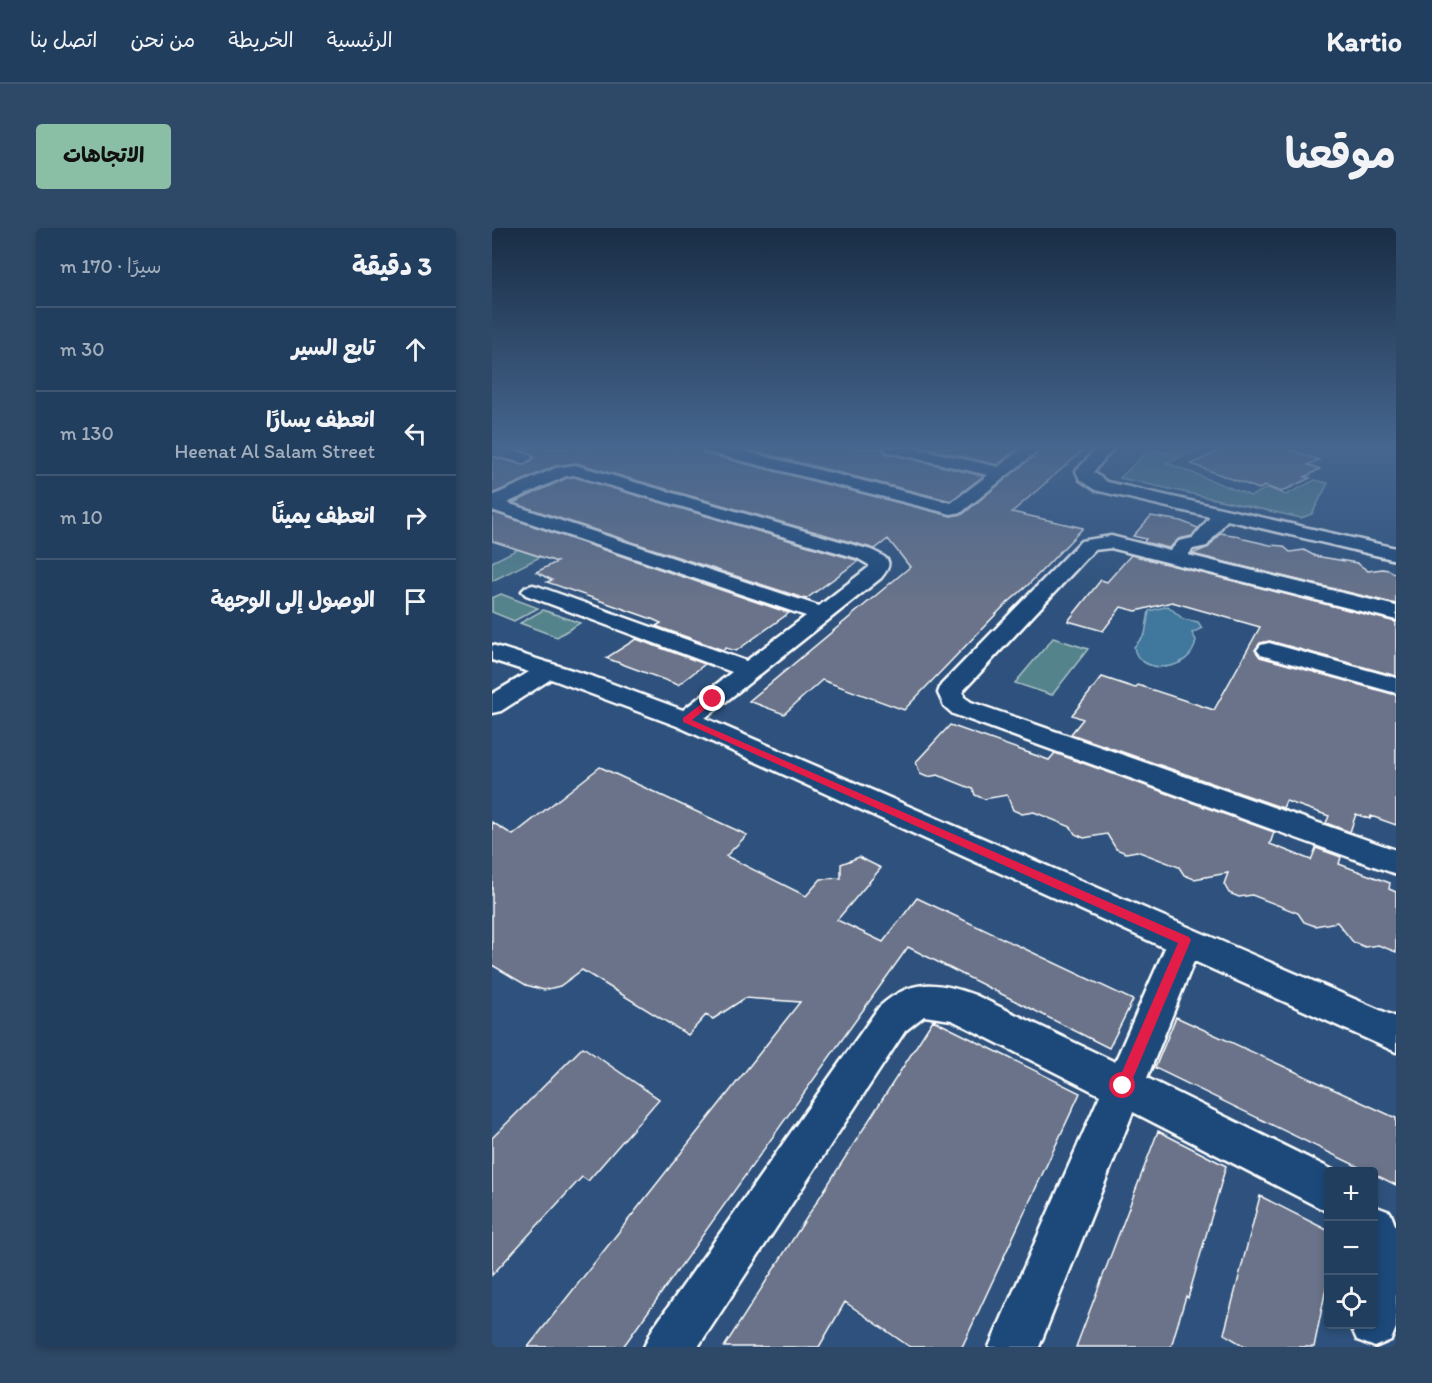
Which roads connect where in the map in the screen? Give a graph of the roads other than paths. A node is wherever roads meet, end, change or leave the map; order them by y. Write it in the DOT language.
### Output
graph roads {
  1 [pos="679,500"];
  2 [pos="916,500"];
  3 [pos="966,500"];
  4 [pos="1161,500"];
  5 [pos="492,504"];
  6 [pos="1214,512"];
  7 [pos="1181,552"];
  8 [pos="1396,554"];
  9 [pos="533,591"];
  10 [pos="1396,613"];
  11 [pos="822,614"];
  12 [pos="1269,650"];
  13 [pos="492,652"];
  14 [pos="750,671"];
  15 [pos="547,672"];
  16 [pos="1396,686"];
  17 [pos="492,705"];
  18 [pos="686,720"];
  19 [pos="1396,862"];
  20 [pos="1185,940"];
  21 [pos="1396,1035"];
  22 [pos="1123,1086"];
  23 [pos="1324,1187"];
  24 [pos="1378,1239"];
  25 [pos="1378,1294"];
  26 [pos="1372,1329"];
  27 [pos="669,1347"];
  28 [pos="1014,1347"];
  29 [pos="1370,1347"];
  1 -- 11 [label="street"];
  2 -- 3 [label="street"];
  4 -- 6 [label="street"];
  5 -- 11 [label="street"];
  6 -- 7 [label="street"];
  6 -- 8 [label="street"];
  7 -- 10 [label="street"];
  7 -- 19 [label="street"];
  9 -- 14 [label="street"];
  11 -- 14 [label="street"];
  12 -- 16 [label="street"];
  13 -- 15 [label="street"];
  14 -- 18 [label="street"];
  15 -- 17 [label="street"];
  15 -- 18 [label="street"];
  18 -- 20 [label="street"];
  20 -- 21 [label="street"];
  20 -- 22 [label="street"];
  22 -- 23 [label="street"];
  22 -- 27 [label="street"];
  22 -- 28 [label="street"];
  24 -- 25 [label="street"];
  26 -- 29 [label="street"];
}
